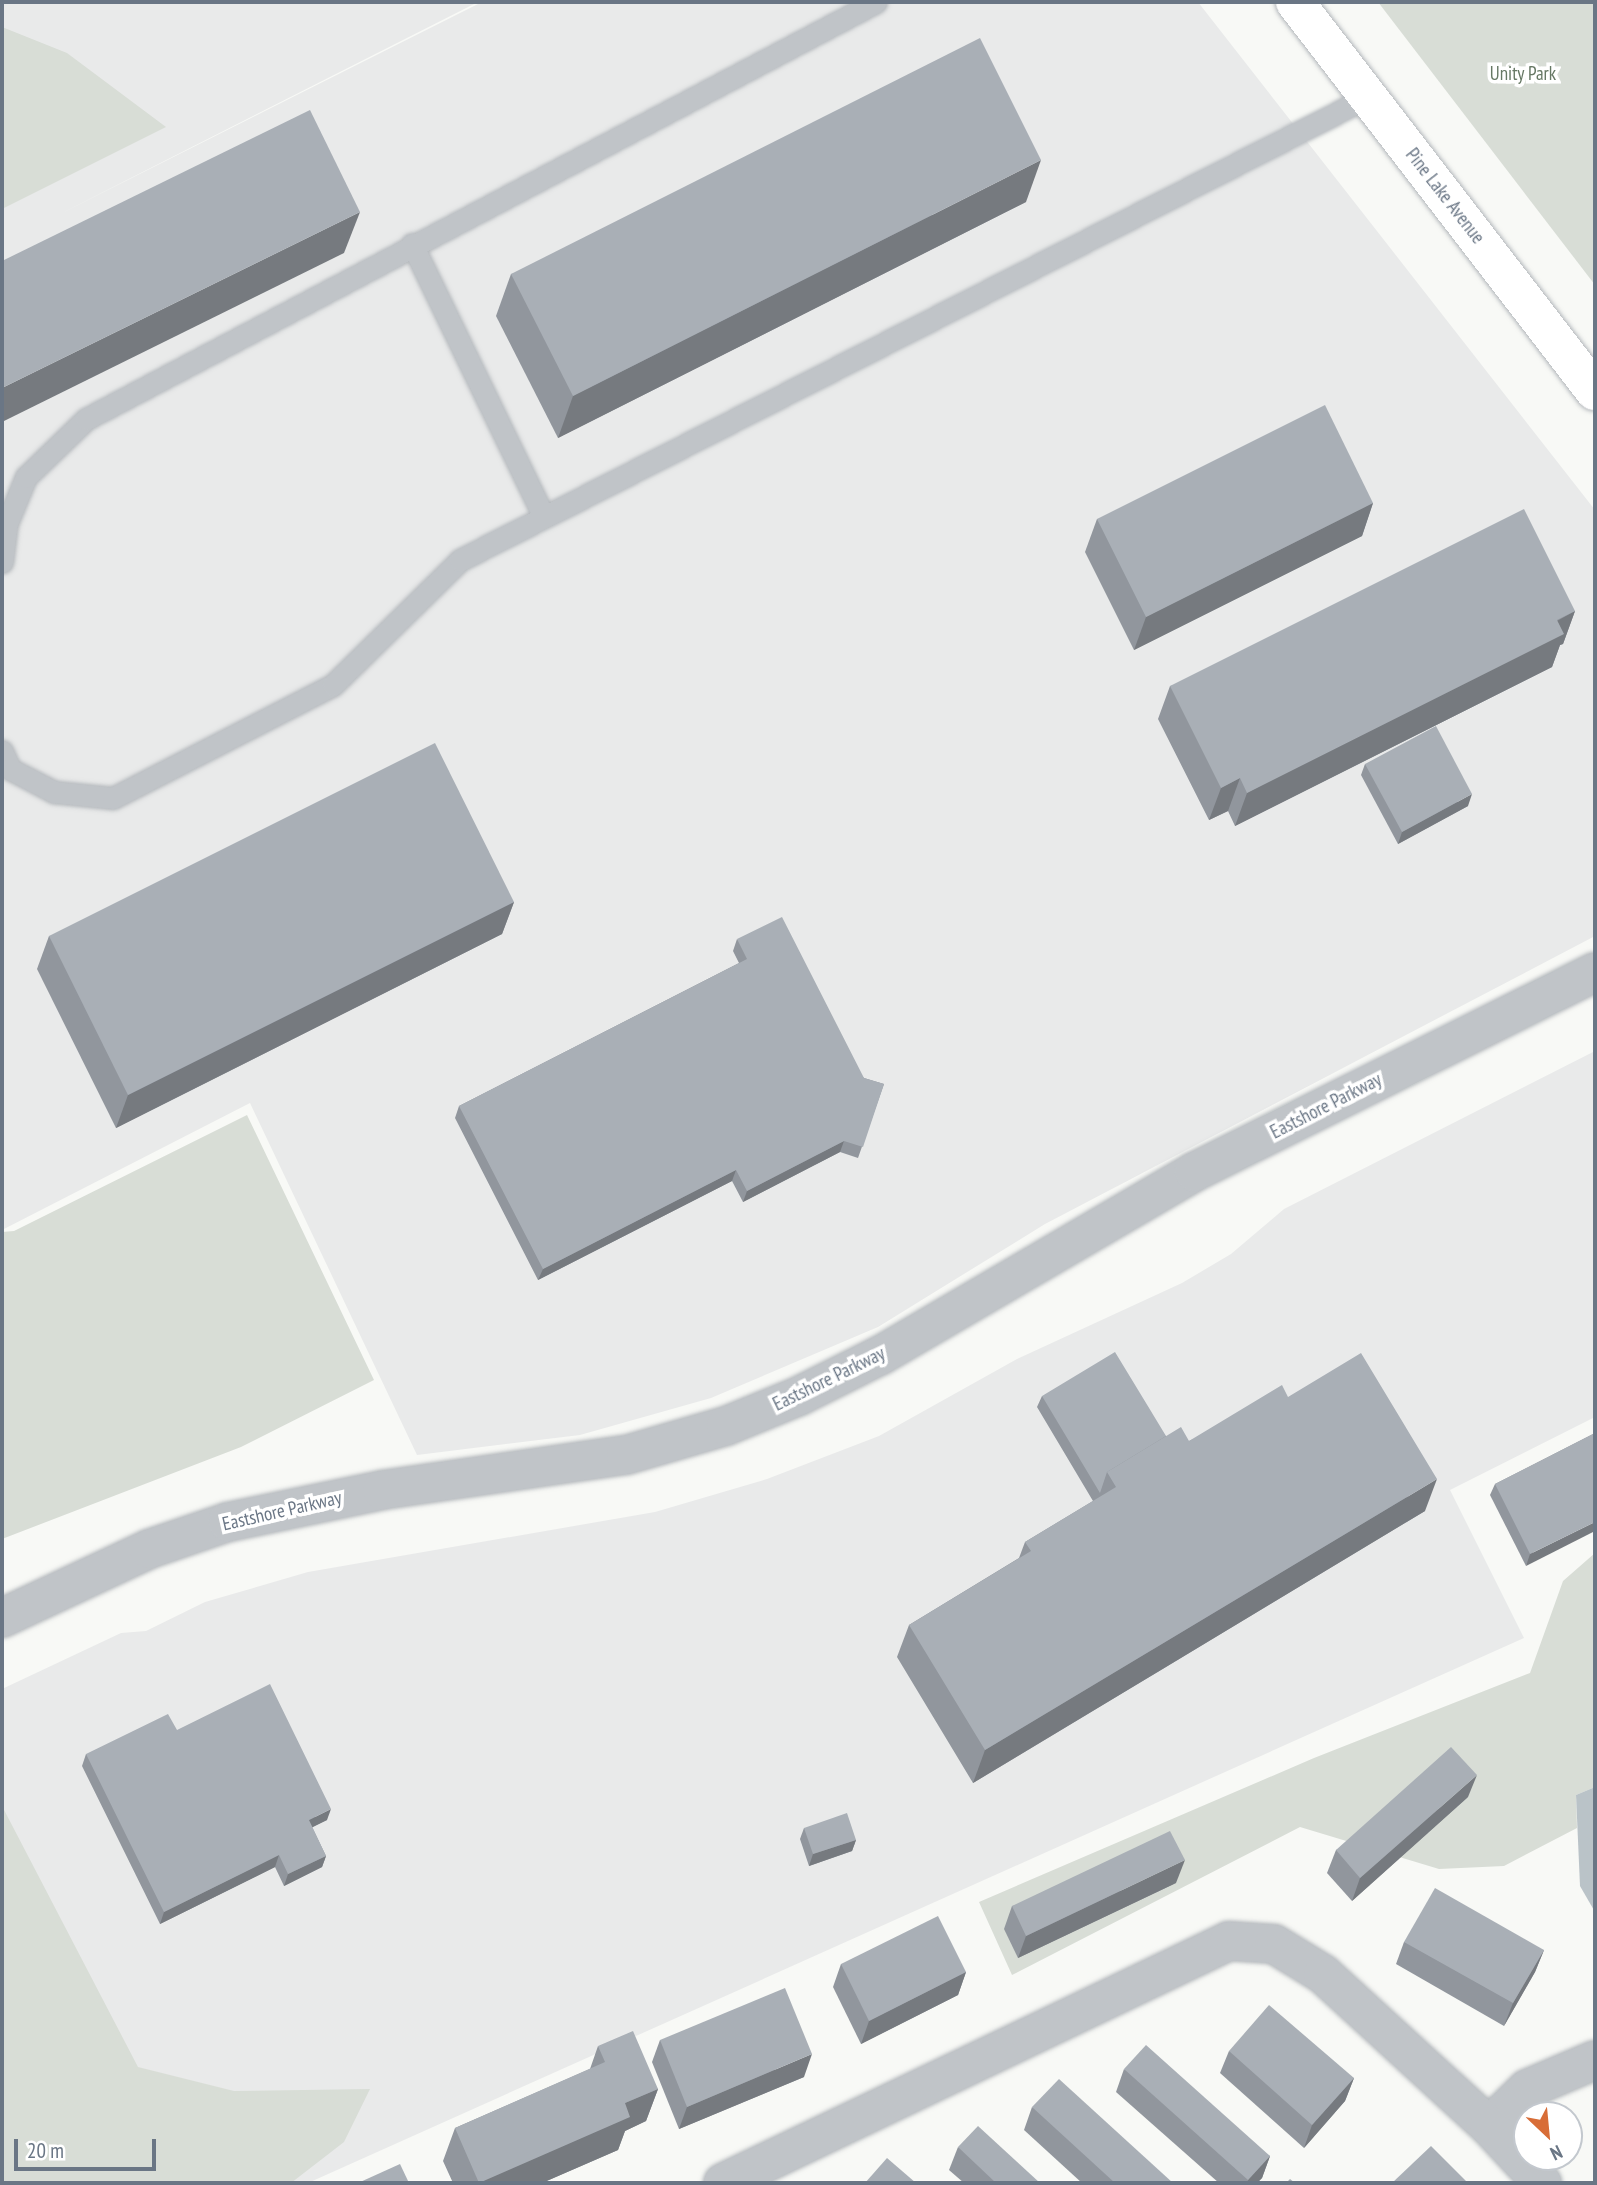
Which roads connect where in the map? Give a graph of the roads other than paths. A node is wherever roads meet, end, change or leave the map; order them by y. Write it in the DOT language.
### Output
graph roads {
  1 [pos="876,2"];
  2 [pos="1295,2"];
  3 [pos="1368,97"];
  4 [pos="412,244"];
  5 [pos="1595,391"];
  6 [pos="544,517"];
  7 [pos="2,562"];
  8 [pos="2,751"];
  9 [pos="1595,972"];
  10 [pos="2,1618"];
  11 [pos="1595,2060"];
  12 [pos="1489,2126"];
  13 [pos="723,2183"];
  14 [pos="1542,2183"];
  1 -- 4 [label="lane"];
  2 -- 3 [label="main road, Pine Lake Avenue"];
  3 -- 5 [label="main road, Pine Lake Avenue"];
  3 -- 6 [label="lane"];
  4 -- 6 [label="lane"];
  4 -- 7 [label="lane"];
  6 -- 8 [label="lane"];
  9 -- 10 [label="street, Eastshore Parkway"];
  11 -- 12 [label="street"];
  12 -- 13 [label="street"];
  12 -- 14 [label="street"];
}
